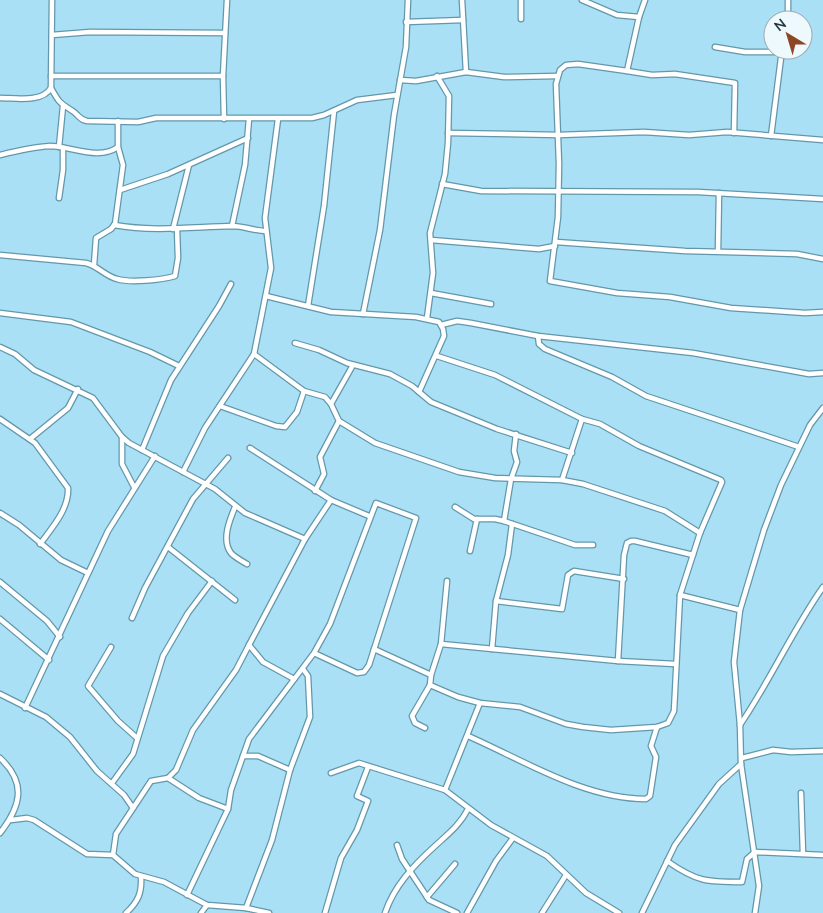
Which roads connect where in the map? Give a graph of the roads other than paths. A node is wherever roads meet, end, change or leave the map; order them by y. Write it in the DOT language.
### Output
graph roads {
  1 [pos="52,0"];
  2 [pos="228,0"];
  3 [pos="408,0"];
  4 [pos="462,0"];
  5 [pos="521,0"];
  6 [pos="582,0"];
  7 [pos="645,0"];
  8 [pos="639,17"];
  9 [pos="521,19"];
  10 [pos="463,20"];
  11 [pos="406,22"];
  12 [pos="225,33"];
  13 [pos="52,35"];
  14 [pos="715,46"];
  15 [pos="763,52"];
  16 [pos="781,60"];
  17 [pos="627,71"];
  18 [pos="466,72"];
  19 [pos="51,76"];
  20 [pos="223,76"];
  21 [pos="436,76"];
  22 [pos="558,76"];
  23 [pos="400,80"];
  24 [pos="51,88"];
  25 [pos="397,95"];
  26 [pos="0,98"];
  27 [pos="63,106"];
  28 [pos="334,111"];
  29 [pos="278,118"];
  30 [pos="224,119"];
  31 [pos="249,119"];
  32 [pos="118,121"];
  33 [pos="448,133"];
  34 [pos="734,133"];
  35 [pos="559,136"];
  36 [pos="771,136"];
  37 [pos="248,138"];
  38 [pos="823,140"];
  39 [pos="118,147"];
  40 [pos="61,148"];
  41 [pos="0,155"];
  42 [pos="189,165"];
  43 [pos="442,184"];
  44 [pos="120,190"];
  45 [pos="558,191"];
  46 [pos="719,193"];
  47 [pos="59,198"];
  48 [pos="823,199"];
  49 [pos="114,225"];
  50 [pos="232,226"];
  51 [pos="175,229"];
  52 [pos="266,231"];
  53 [pos="431,240"];
  54 [pos="555,244"];
  55 [pos="718,251"];
  56 [pos="0,255"];
  57 [pos="823,260"];
  58 [pos="94,265"];
  59 [pos="230,284"];
  60 [pos="431,293"];
  61 [pos="266,296"];
  62 [pos="490,304"];
  63 [pos="308,306"];
  64 [pos="823,312"];
  65 [pos="0,313"];
  66 [pos="363,314"];
  67 [pos="427,318"];
  68 [pos="442,325"];
  69 [pos="538,336"];
  70 [pos="295,343"];
  71 [pos="0,347"];
  72 [pos="254,354"];
  73 [pos="437,356"];
  74 [pos="353,365"];
  75 [pos="179,366"];
  76 [pos="823,373"];
  77 [pos="78,389"];
  78 [pos="304,391"];
  79 [pos="418,392"];
  80 [pos="331,404"];
  81 [pos="220,406"];
  82 [pos="823,408"];
  83 [pos="582,419"];
  84 [pos="339,421"];
  85 [pos="1,422"];
  86 [pos="516,434"];
  87 [pos="122,437"];
  88 [pos="30,439"];
  89 [pos="799,447"];
  90 [pos="250,448"];
  91 [pos="142,450"];
  92 [pos="572,453"];
  93 [pos="155,456"];
  94 [pos="228,458"];
  95 [pos="183,472"];
  96 [pos="511,479"];
  97 [pos="562,480"];
  98 [pos="204,483"];
  99 [pos="134,487"];
  100 [pos="314,491"];
  101 [pos="331,500"];
  102 [pos="235,507"];
  103 [pos="454,507"];
  104 [pos="0,513"];
  105 [pos="369,516"];
  106 [pos="477,519"];
  107 [pos="504,521"];
  108 [pos="512,524"];
  109 [pos="700,533"];
  110 [pos="305,539"];
  111 [pos="40,544"];
  112 [pos="592,546"];
  113 [pos="168,547"];
  114 [pos="470,551"];
  115 [pos="693,555"];
  116 [pos="247,564"];
  117 [pos="88,573"];
  118 [pos="624,579"];
  119 [pos="212,581"];
  120 [pos="447,581"];
  121 [pos="0,582"];
  122 [pos="823,586"];
  123 [pos="680,595"];
  124 [pos="235,600"];
  125 [pos="496,600"];
  126 [pos="740,610"];
  127 [pos="132,618"];
  128 [pos="0,619"];
  129 [pos="60,637"];
  130 [pos="441,644"];
  131 [pos="249,645"];
  132 [pos="111,647"];
  133 [pos="374,649"];
  134 [pos="492,649"];
  135 [pos="314,653"];
  136 [pos="49,660"];
  137 [pos="618,661"];
  138 [pos="675,664"];
  139 [pos="303,669"];
  140 [pos="431,675"];
  141 [pos="294,679"];
  142 [pos="430,685"];
  143 [pos="0,694"];
  144 [pos="480,703"];
  145 [pos="25,708"];
  146 [pos="740,725"];
  147 [pos="657,727"];
  148 [pos="424,728"];
  149 [pos="468,736"];
  150 [pos="137,738"];
  151 [pos="823,751"];
  152 [pos="243,756"];
  153 [pos="0,758"];
  154 [pos="742,758"];
  155 [pos="741,764"];
  156 [pos="368,767"];
  157 [pos="290,770"];
  158 [pos="331,774"];
  159 [pos="168,778"];
  160 [pos="112,783"];
  161 [pos="445,790"];
  162 [pos="801,793"];
  163 [pos="133,808"];
  164 [pos="228,809"];
  165 [pos="468,809"];
  166 [pos="11,820"];
  167 [pos="0,833"];
  168 [pos="513,838"];
  169 [pos="397,845"];
  170 [pos="755,852"];
  171 [pos="114,854"];
  172 [pos="803,854"];
  173 [pos="823,855"];
  174 [pos="667,861"];
  175 [pos="455,864"];
  176 [pos="410,870"];
  177 [pos="566,875"];
  178 [pos="141,877"];
  179 [pos="188,895"];
  180 [pos="427,897"];
  181 [pos="207,905"];
  182 [pos="246,908"];
  183 [pos="126,913"];
  184 [pos="201,913"];
  185 [pos="269,913"];
  186 [pos="325,913"];
  187 [pos="385,913"];
  188 [pos="457,913"];
  189 [pos="467,913"];
  190 [pos="542,913"];
  191 [pos="619,913"];
  192 [pos="642,913"];
  193 [pos="755,913"];
  1 -- 13 [label="street"];
  2 -- 12 [label="street"];
  3 -- 11 [label="street"];
  4 -- 10 [label="street"];
  5 -- 9 [label="street"];
  6 -- 8 [label="street"];
  7 -- 8 [label="street"];
  8 -- 17 [label="street"];
  10 -- 11 [label="street"];
  10 -- 18 [label="street"];
  11 -- 23 [label="street"];
  12 -- 13 [label="street"];
  12 -- 20 [label="street"];
  13 -- 19 [label="street"];
  14 -- 15 [label="street"];
  16 -- 36 [label="street"];
  17 -- 22 [label="street"];
  17 -- 34 [label="street"];
  18 -- 21 [label="street"];
  18 -- 22 [label="street"];
  19 -- 20 [label="street"];
  19 -- 24 [label="street"];
  20 -- 30 [label="street"];
  21 -- 23 [label="street"];
  21 -- 33 [label="street"];
  22 -- 35 [label="street"];
  23 -- 25 [label="street"];
  24 -- 26 [label="street"];
  24 -- 27 [label="street"];
  25 -- 28 [label="street"];
  25 -- 66 [label="street"];
  27 -- 32 [label="street"];
  27 -- 40 [label="street"];
  28 -- 29 [label="street"];
  28 -- 63 [label="street"];
  29 -- 31 [label="street"];
  29 -- 52 [label="street"];
  30 -- 31 [label="street"];
  30 -- 32 [label="street"];
  31 -- 37 [label="street"];
  32 -- 39 [label="street"];
  33 -- 35 [label="street"];
  33 -- 43 [label="street"];
  34 -- 35 [label="street"];
  34 -- 36 [label="street"];
  35 -- 45 [label="street"];
  36 -- 38 [label="street"];
  37 -- 42 [label="street"];
  37 -- 50 [label="street"];
  39 -- 40 [label="street"];
  39 -- 44 [label="street"];
  40 -- 41 [label="street"];
  40 -- 47 [label="street"];
  42 -- 44 [label="street"];
  42 -- 51 [label="street"];
  43 -- 45 [label="street"];
  43 -- 53 [label="street"];
  44 -- 49 [label="street"];
  45 -- 46 [label="street"];
  45 -- 54 [label="street"];
  46 -- 48 [label="street"];
  46 -- 55 [label="street"];
  49 -- 51 [label="street"];
  49 -- 58 [label="street"];
  50 -- 51 [label="street"];
  50 -- 52 [label="street"];
  51 -- 58 [label="street"];
  52 -- 61 [label="street"];
  53 -- 54 [label="street"];
  53 -- 60 [label="street"];
  54 -- 55 [label="street"];
  54 -- 64 [label="street"];
  55 -- 57 [label="street"];
  56 -- 58 [label="street"];
  59 -- 75 [label="street"];
  60 -- 62 [label="street"];
  60 -- 67 [label="street"];
  61 -- 63 [label="street"];
  61 -- 72 [label="street"];
  63 -- 66 [label="street"];
  65 -- 75 [label="street"];
  66 -- 67 [label="street"];
  67 -- 68 [label="street"];
  68 -- 69 [label="street"];
  68 -- 73 [label="street"];
  69 -- 76 [label="street"];
  69 -- 89 [label="street"];
  70 -- 74 [label="street"];
  71 -- 77 [label="street"];
  72 -- 78 [label="street"];
  72 -- 81 [label="street"];
  73 -- 79 [label="street"];
  73 -- 83 [label="street"];
  74 -- 79 [label="street"];
  74 -- 80 [label="street"];
  75 -- 91 [label="street"];
  77 -- 87 [label="street"];
  77 -- 88 [label="street"];
  78 -- 80 [label="street"];
  78 -- 81 [label="street"];
  79 -- 86 [label="street"];
  80 -- 84 [label="street"];
  81 -- 95 [label="street"];
  82 -- 89 [label="street"];
  83 -- 92 [label="street"];
  83 -- 109 [label="street"];
  84 -- 96 [label="street"];
  84 -- 100 [label="street"];
  85 -- 88 [label="street"];
  86 -- 92 [label="street"];
  86 -- 96 [label="street"];
  87 -- 91 [label="street"];
  87 -- 99 [label="street"];
  88 -- 111 [label="street"];
  89 -- 126 [label="street"];
  90 -- 100 [label="street"];
  91 -- 93 [label="street"];
  92 -- 97 [label="street"];
  93 -- 95 [label="street"];
  93 -- 99 [label="street"];
  94 -- 98 [label="street"];
  95 -- 98 [label="street"];
  96 -- 97 [label="street"];
  96 -- 107 [label="street"];
  97 -- 109 [label="street"];
  98 -- 102 [label="street"];
  98 -- 113 [label="street"];
  99 -- 117 [label="street"];
  100 -- 101 [label="street"];
  101 -- 105 [label="street"];
  101 -- 110 [label="street"];
  102 -- 110 [label="street"];
  102 -- 116 [label="street"];
  103 -- 106 [label="street"];
  104 -- 111 [label="street"];
  105 -- 133 [label="street"];
  105 -- 135 [label="street"];
  106 -- 107 [label="street"];
  106 -- 114 [label="street"];
  107 -- 108 [label="street"];
  108 -- 112 [label="street"];
  108 -- 125 [label="street"];
  109 -- 115 [label="street"];
  110 -- 131 [label="street"];
  111 -- 117 [label="street"];
  113 -- 119 [label="street"];
  113 -- 127 [label="street"];
  115 -- 118 [label="street"];
  115 -- 123 [label="street"];
  117 -- 129 [label="street"];
  118 -- 125 [label="street"];
  118 -- 137 [label="street"];
  119 -- 124 [label="street"];
  119 -- 150 [label="street"];
  120 -- 130 [label="street"];
  121 -- 129 [label="street"];
  122 -- 146 [label="street"];
  123 -- 126 [label="street"];
  123 -- 138 [label="street"];
  125 -- 134 [label="street"];
  126 -- 146 [label="street"];
  128 -- 136 [label="street"];
  129 -- 136 [label="street"];
  130 -- 134 [label="street"];
  130 -- 140 [label="street"];
  131 -- 141 [label="street"];
  131 -- 159 [label="street"];
  132 -- 150 [label="street"];
  133 -- 135 [label="street"];
  133 -- 140 [label="street"];
  134 -- 137 [label="street"];
  135 -- 139 [label="street"];
  136 -- 145 [label="street"];
  137 -- 138 [label="street"];
  138 -- 147 [label="street"];
  139 -- 141 [label="street"];
  139 -- 157 [label="street"];
  140 -- 142 [label="street"];
  141 -- 152 [label="street"];
  142 -- 144 [label="street"];
  142 -- 148 [label="street"];
  143 -- 145 [label="street"];
  144 -- 147 [label="street"];
  144 -- 149 [label="street"];
  145 -- 160 [label="street"];
  146 -- 154 [label="street"];
  147 -- 149 [label="street"];
  149 -- 161 [label="street"];
  150 -- 160 [label="street"];
  151 -- 154 [label="street"];
  152 -- 157 [label="street"];
  152 -- 164 [label="street"];
  153 -- 166 [label="street"];
  154 -- 155 [label="street"];
  155 -- 170 [label="street"];
  155 -- 174 [label="street"];
  156 -- 158 [label="street"];
  156 -- 161 [label="street"];
  156 -- 186 [label="street"];
  157 -- 182 [label="street"];
  159 -- 163 [label="street"];
  159 -- 164 [label="street"];
  160 -- 163 [label="street"];
  161 -- 165 [label="street"];
  162 -- 172 [label="street"];
  163 -- 171 [label="street"];
  164 -- 179 [label="street"];
  165 -- 168 [label="street"];
  165 -- 176 [label="street"];
  166 -- 167 [label="street"];
  166 -- 171 [label="street"];
  168 -- 177 [label="street"];
  168 -- 189 [label="street"];
  169 -- 176 [label="street"];
  170 -- 172 [label="street"];
  170 -- 174 [label="street"];
  170 -- 193 [label="street"];
  171 -- 178 [label="street"];
  172 -- 173 [label="street"];
  174 -- 192 [label="street"];
  175 -- 180 [label="street"];
  176 -- 180 [label="street"];
  176 -- 187 [label="street"];
  177 -- 190 [label="street"];
  177 -- 191 [label="street"];
  178 -- 179 [label="street"];
  178 -- 183 [label="street"];
  179 -- 181 [label="street"];
  180 -- 188 [label="street"];
  181 -- 182 [label="street"];
  181 -- 184 [label="street"];
  182 -- 185 [label="street"];
}
